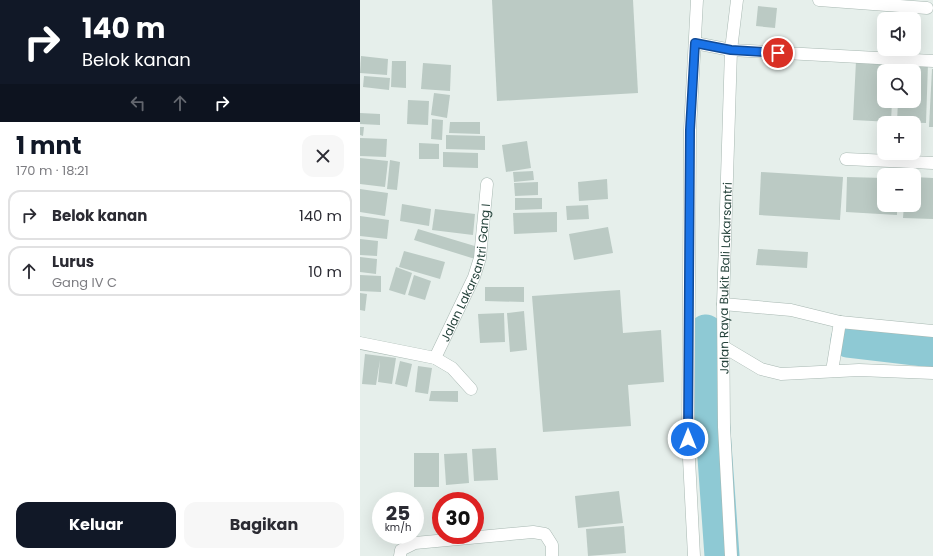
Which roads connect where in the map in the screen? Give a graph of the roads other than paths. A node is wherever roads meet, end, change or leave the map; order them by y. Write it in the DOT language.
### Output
graph roads {
  1 [pos="697,0"];
  2 [pos="737,0"];
  3 [pos="819,0"];
  4 [pos="927,8"];
  5 [pos="695,43"];
  6 [pos="731,50"];
  7 [pos="933,62"];
  8 [pos="846,159"];
  9 [pos="933,163"];
  10 [pos="487,184"];
  11 [pos="723,304"];
  12 [pos="840,322"];
  13 [pos="933,331"];
  14 [pos="360,343"];
  15 [pos="724,347"];
  16 [pos="435,358"];
  17 [pos="832,371"];
  18 [pos="933,373"];
  19 [pos="471,389"];
  20 [pos="400,556"];
  21 [pos="552,556"];
  22 [pos="694,556"];
  23 [pos="731,556"];
  1 -- 5 [label="street"];
  2 -- 6 [label="street, Jalan Raya Bukit Bali Lakarsantri"];
  3 -- 4 [label="street"];
  5 -- 6 [label="street"];
  5 -- 22 [label="street"];
  6 -- 7 [label="street"];
  6 -- 11 [label="street, Jalan Raya Bukit Bali Lakarsantri"];
  8 -- 9 [label="street"];
  10 -- 16 [label="street, Jalan Lakarsantri Gang I"];
  11 -- 12 [label="street"];
  11 -- 15 [label="street, Jalan Raya Bukit Bali Lakarsantri"];
  12 -- 13 [label="street"];
  12 -- 17 [label="street"];
  14 -- 16 [label="street"];
  15 -- 17 [label="street"];
  15 -- 23 [label="street, Jalan Raya Bukit Bali Lakarsantri"];
  16 -- 19 [label="street"];
  17 -- 18 [label="street"];
  20 -- 21 [label="street"];
}
